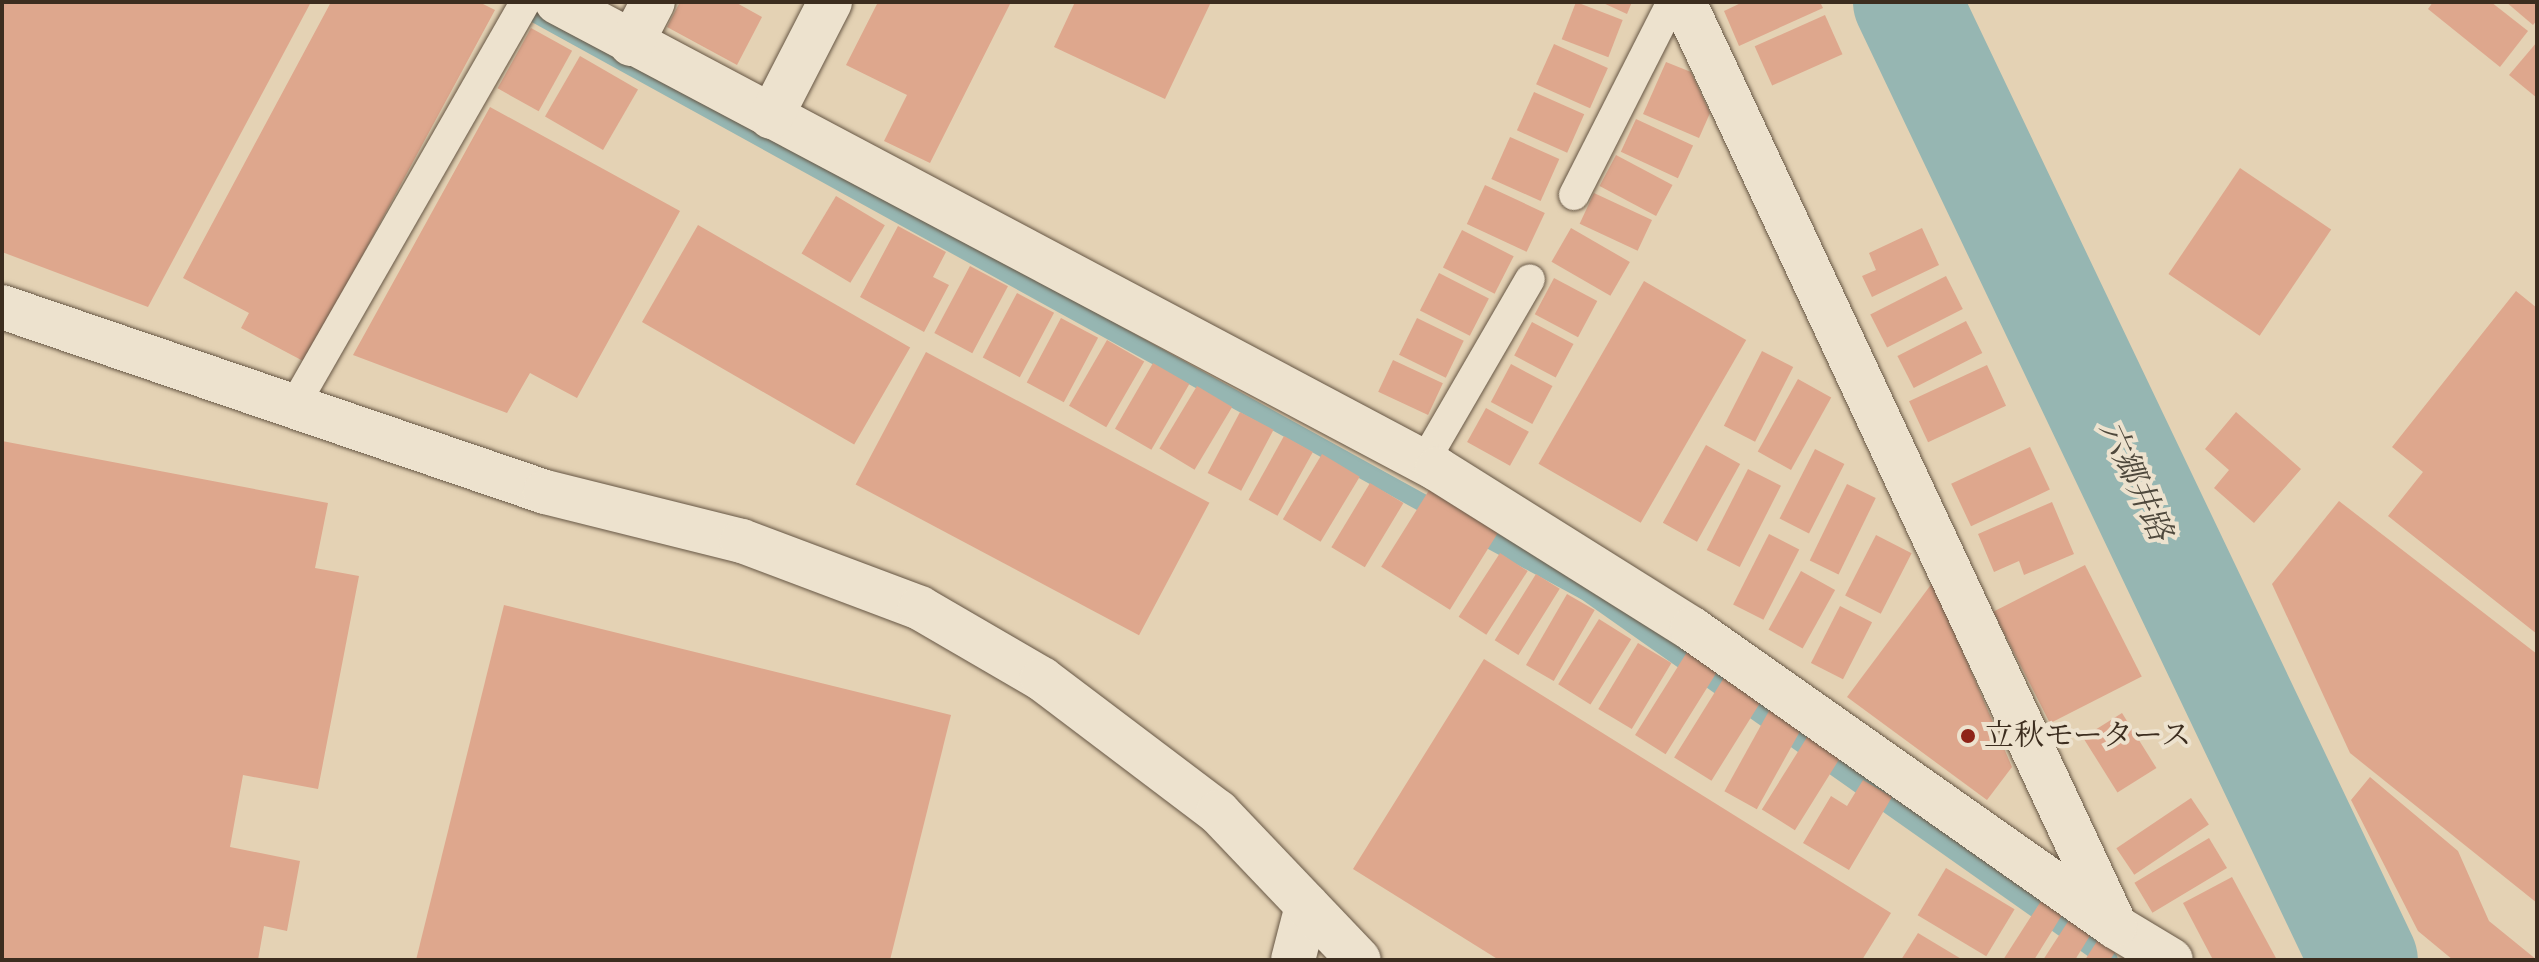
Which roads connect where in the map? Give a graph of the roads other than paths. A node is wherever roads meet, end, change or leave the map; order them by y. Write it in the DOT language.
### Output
graph roads {
  1 [pos="525,2"];
  2 [pos="557,2"];
  3 [pos="653,2"];
  4 [pos="830,2"];
  5 [pos="1672,2"];
  6 [pos="1684,2"];
  7 [pos="631,44"];
  8 [pos="771,117"];
  9 [pos="1574,195"];
  10 [pos="1530,279"];
  11 [pos="2,307"];
  12 [pos="294,406"];
  13 [pos="1424,462"];
  14 [pos="1307,906"];
  15 [pos="2116,927"];
  16 [pos="1293,960"];
  17 [pos="1359,960"];
  18 [pos="2171,960"];
  1 -- 12 [label="lane"];
  2 -- 7 [label="street"];
  3 -- 7 [label="street"];
  4 -- 8 [label="street"];
  5 -- 9 [label="lane"];
  6 -- 15 [label="street"];
  7 -- 8 [label="street"];
  8 -- 13 [label="street"];
  10 -- 13 [label="lane"];
  11 -- 12 [label="street"];
  12 -- 14 [label="street"];
  13 -- 15 [label="street"];
  14 -- 16 [label="street"];
  14 -- 17 [label="street"];
  15 -- 18 [label="street"];
}
